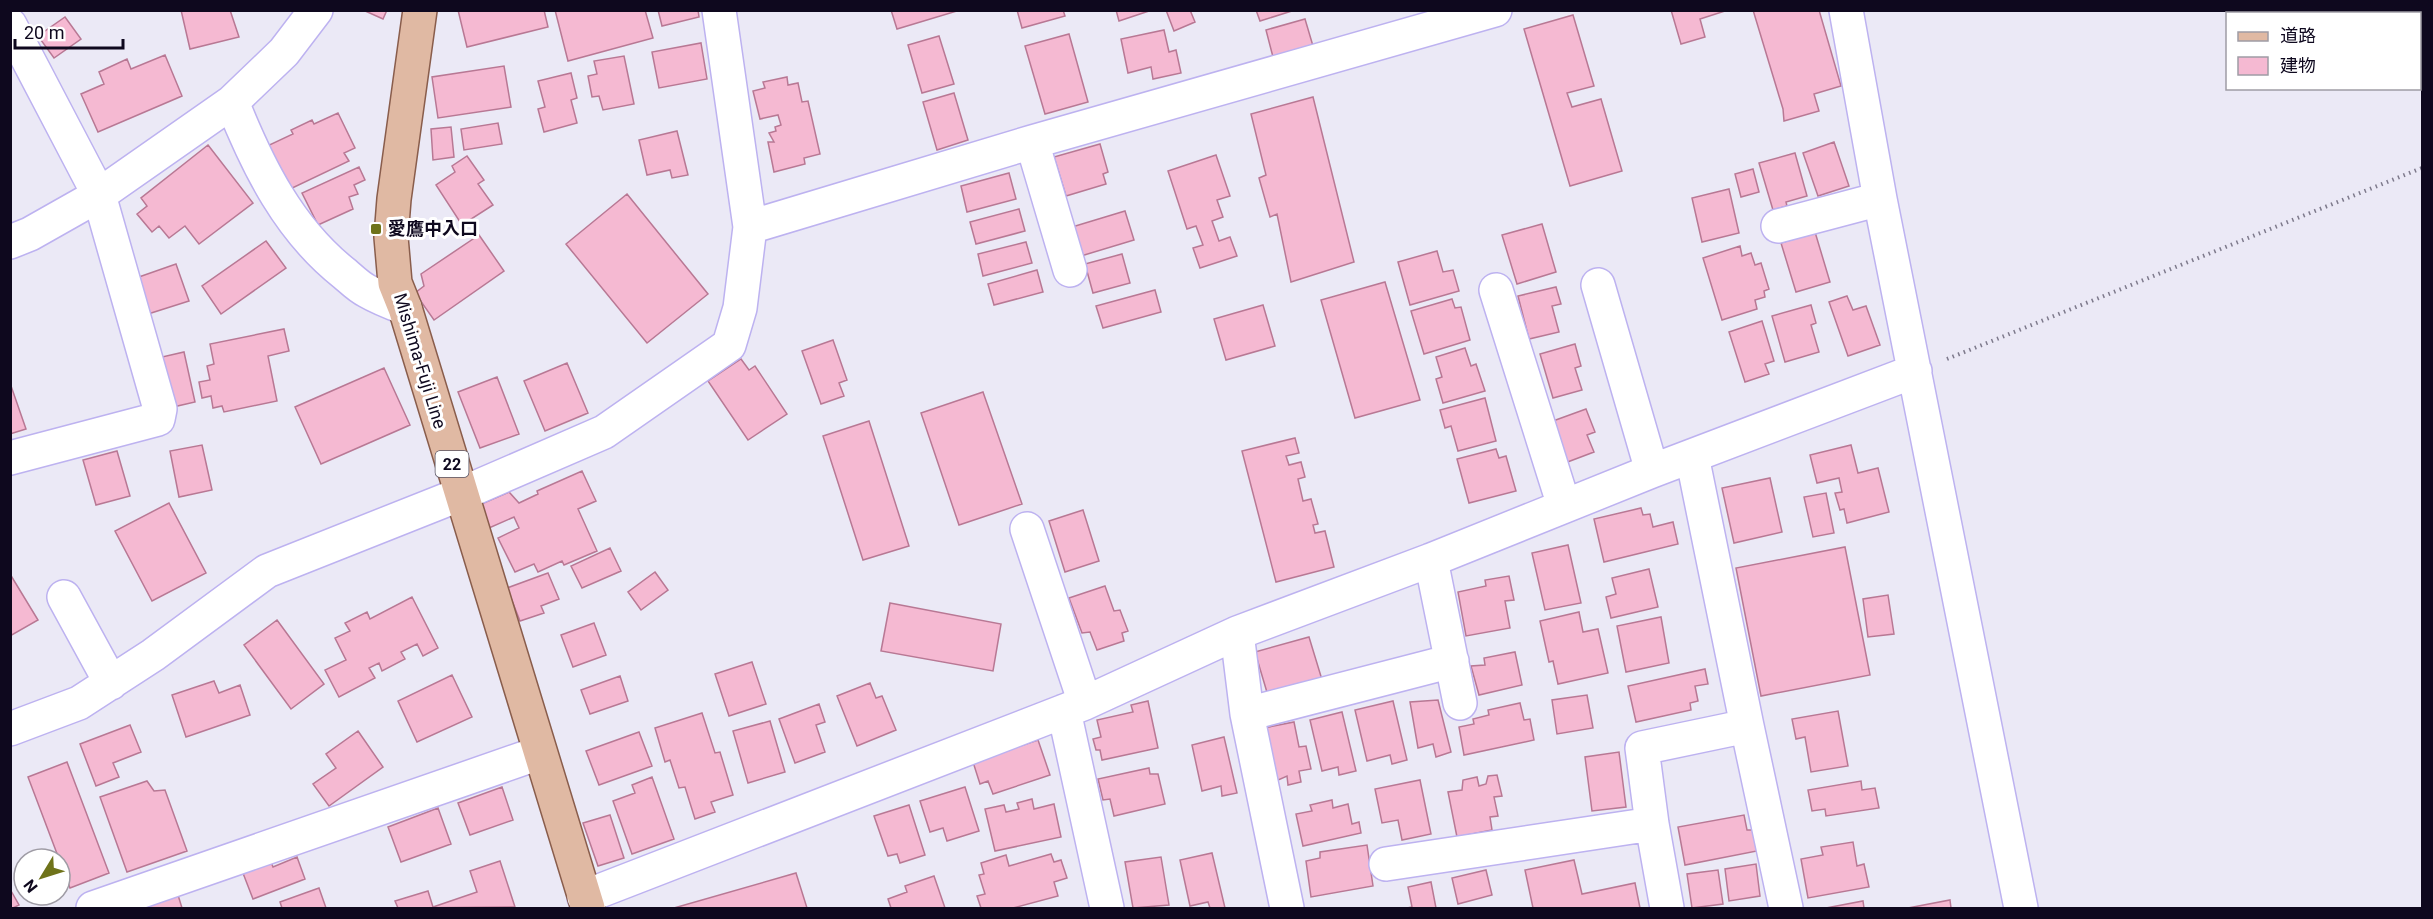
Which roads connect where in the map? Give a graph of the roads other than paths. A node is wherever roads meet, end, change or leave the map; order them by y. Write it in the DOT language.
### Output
graph roads {
  1 [pos="316,10"];
  2 [pos="420,10"];
  3 [pos="719,10"];
  4 [pos="1495,10"];
  5 [pos="1846,10"];
  6 [pos="10,25"];
  7 [pos="232,102"];
  8 [pos="1032,142"];
  9 [pos="99,195"];
  10 [pos="1880,199"];
  11 [pos="1778,226"];
  12 [pos="750,227"];
  13 [pos="10,242"];
  14 [pos="1070,270"];
  15 [pos="1598,285"];
  16 [pos="1496,290"];
  17 [pos="405,308"];
  18 [pos="1915,371"];
  19 [pos="1692,456"];
  20 [pos="10,458"];
  21 [pos="1652,471"];
  22 [pos="461,494"];
  23 [pos="1564,507"];
  24 [pos="1027,529"];
  25 [pos="1431,560"];
  26 [pos="64,597"];
  27 [pos="1237,633"];
  28 [pos="1452,662"];
  29 [pos="111,683"];
  30 [pos="1460,703"];
  31 [pos="1075,707"];
  32 [pos="1247,714"];
  33 [pos="1748,726"];
  34 [pos="10,729"];
  35 [pos="539,753"];
  36 [pos="1652,824"];
  37 [pos="1386,864"];
  38 [pos="586,903"];
  39 [pos="93,909"];
  40 [pos="1107,909"];
  41 [pos="1287,909"];
  42 [pos="1667,909"];
  43 [pos="1786,909"];
  44 [pos="2021,909"];
  1 -- 7 [label="street"];
  2 -- 17 [label="main road, Mishima-Fuji Line / 22"];
  3 -- 12 [label="street"];
  4 -- 8 [label="street"];
  5 -- 10 [label="street"];
  6 -- 9 [label="street"];
  7 -- 9 [label="street"];
  7 -- 17 [label="street"];
  8 -- 12 [label="street"];
  8 -- 14 [label="street"];
  9 -- 13 [label="street"];
  9 -- 20 [label="street"];
  10 -- 11 [label="street"];
  10 -- 18 [label="street"];
  12 -- 22 [label="street"];
  15 -- 21 [label="street"];
  16 -- 23 [label="street"];
  17 -- 22 [label="main road, Mishima-Fuji Line / 22"];
  18 -- 19 [label="street"];
  18 -- 44 [label="street"];
  19 -- 21 [label="street"];
  19 -- 33 [label="street"];
  21 -- 23 [label="street"];
  22 -- 29 [label="street"];
  22 -- 35 [label="main road, Mishima-Fuji Line / 22"];
  23 -- 25 [label="street"];
  24 -- 31 [label="street"];
  25 -- 27 [label="street"];
  25 -- 28 [label="street"];
  26 -- 29 [label="street"];
  27 -- 31 [label="street"];
  27 -- 32 [label="street"];
  28 -- 30 [label="street"];
  28 -- 32 [label="street"];
  29 -- 34 [label="street"];
  31 -- 38 [label="street"];
  31 -- 40 [label="street"];
  32 -- 41 [label="street"];
  33 -- 36 [label="street"];
  33 -- 43 [label="street"];
  35 -- 38 [label="main road, Mishima-Fuji Line / 22"];
  35 -- 39 [label="street"];
  36 -- 37 [label="street"];
  36 -- 42 [label="street"];
}
